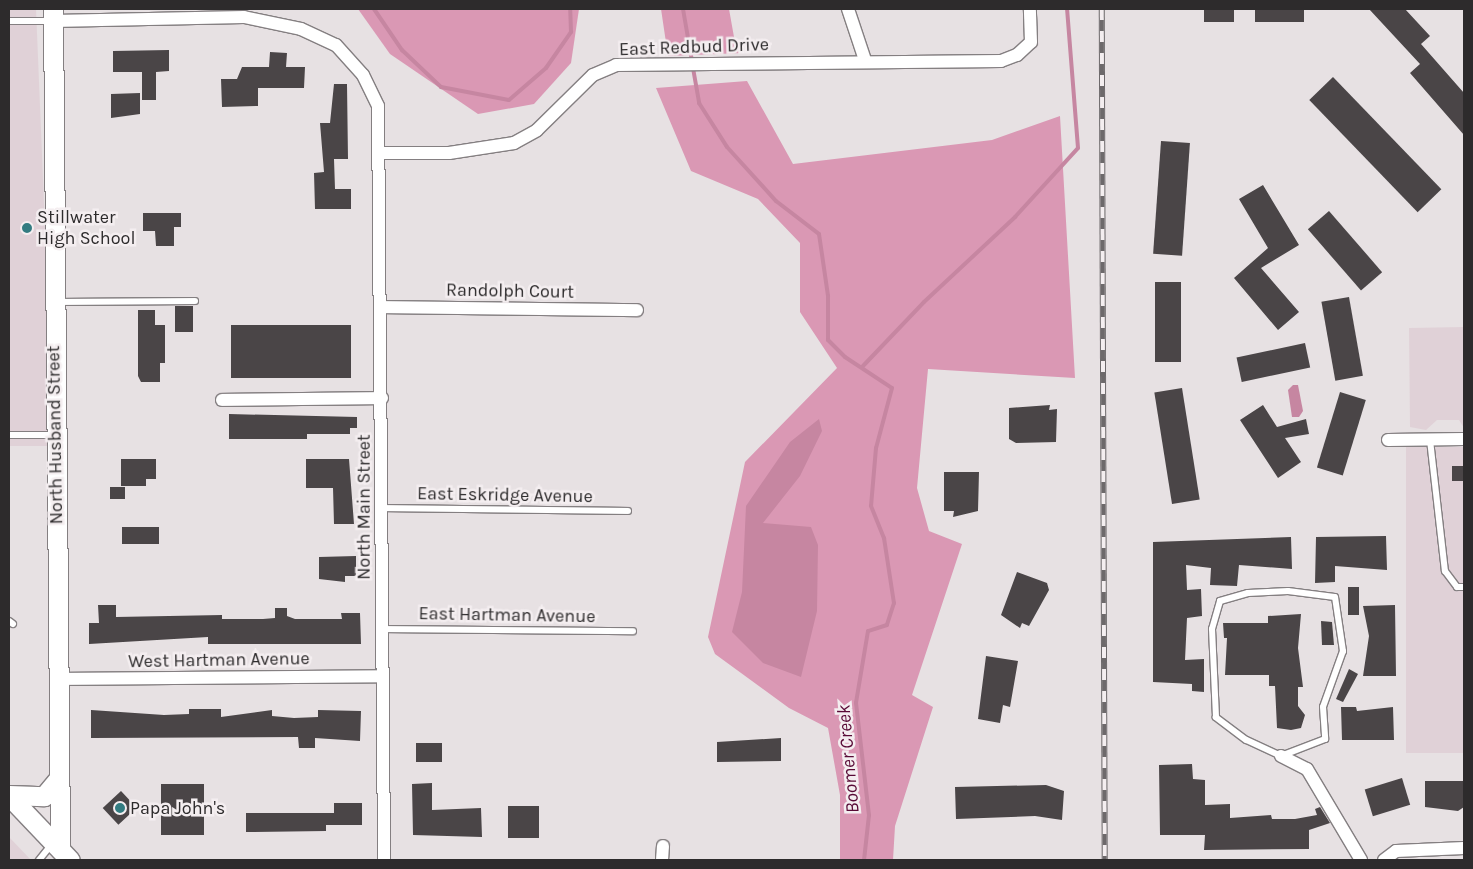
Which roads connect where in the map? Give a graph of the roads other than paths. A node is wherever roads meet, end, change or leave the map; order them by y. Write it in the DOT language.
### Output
graph roads {
  1 [pos="848,9"];
  2 [pos="1030,9"];
  3 [pos="53,15"];
  4 [pos="9,21"];
  5 [pos="865,60"];
  6 [pos="381,153"];
  7 [pos="195,301"];
  8 [pos="54,302"];
  9 [pos="382,307"];
  10 [pos="637,310"];
  11 [pos="382,398"];
  12 [pos="222,400"];
  13 [pos="9,435"];
  14 [pos="54,435"];
  15 [pos="1464,439"];
  16 [pos="1388,440"];
  17 [pos="1430,440"];
  18 [pos="382,508"];
  19 [pos="628,511"];
  20 [pos="1464,587"];
  21 [pos="381,629"];
  22 [pos="633,632"];
  23 [pos="380,676"];
  24 [pos="59,679"];
  25 [pos="1280,756"];
  26 [pos="60,778"];
  27 [pos="9,795"];
  28 [pos="663,846"];
  29 [pos="1464,848"];
  30 [pos="61,852"];
  31 [pos="38,860"];
  32 [pos="384,860"];
  33 [pos="662,860"];
  34 [pos="1361,860"];
  35 [pos="1384,860"];
  1 -- 5 [label="street"];
  2 -- 5 [label="street, East Redbud Drive"];
  3 -- 4 [label="lane"];
  3 -- 6 [label="street, North Main Street"];
  3 -- 8 [label="street, North Husband Street"];
  5 -- 6 [label="street, East Redbud Drive"];
  6 -- 9 [label="street, North Main Street"];
  7 -- 8 [label="lane"];
  8 -- 14 [label="street, North Husband Street"];
  9 -- 10 [label="street, Randolph Court"];
  9 -- 11 [label="street, North Main Street"];
  11 -- 12 [label="street"];
  11 -- 18 [label="street, North Main Street"];
  13 -- 14 [label="lane"];
  14 -- 24 [label="street, North Husband Street"];
  15 -- 17 [label="street"];
  16 -- 17 [label="street"];
  17 -- 20 [label="lane"];
  18 -- 19 [label="lane, East Eskridge Avenue"];
  18 -- 21 [label="street, North Main Street"];
  21 -- 22 [label="lane, East Hartman Avenue"];
  21 -- 23 [label="street, North Main Street"];
  23 -- 24 [label="street, West Hartman Avenue"];
  23 -- 32 [label="street, North Main Street"];
  24 -- 26 [label="street, North Husband Street"];
  25 -- 25 [label="lane"];
  25 -- 34 [label="street"];
  26 -- 27 [label="street"];
  26 -- 30 [label="street, North Husband Street"];
  27 -- 30 [label="street"];
  28 -- 33 [label="street"];
  29 -- 35 [label="street"];
  30 -- 31 [label="lane"];
}
